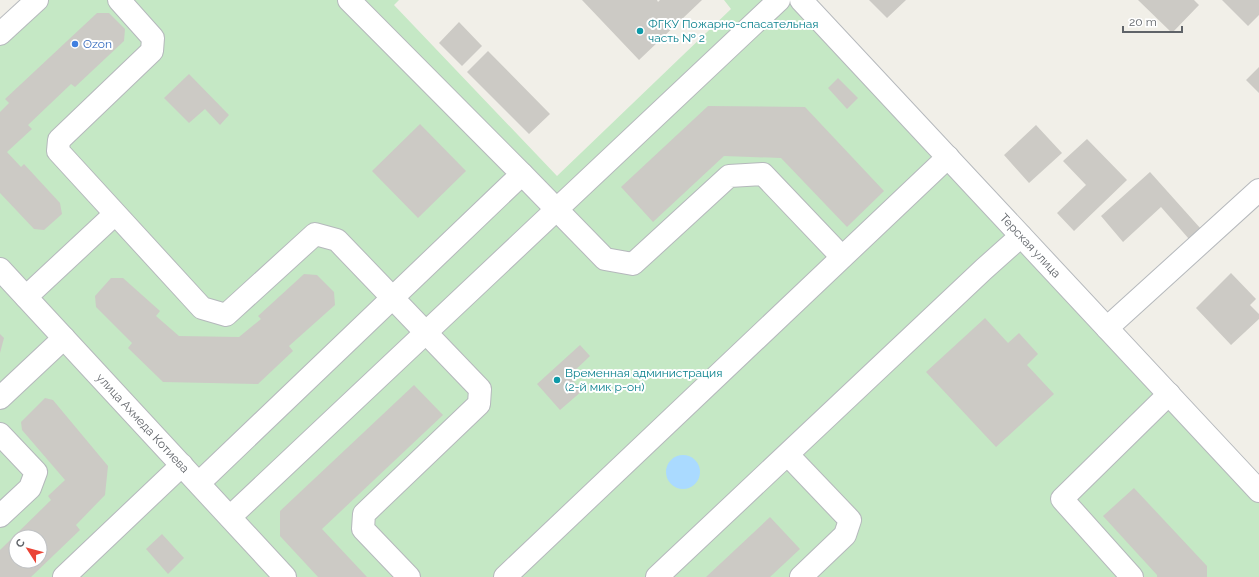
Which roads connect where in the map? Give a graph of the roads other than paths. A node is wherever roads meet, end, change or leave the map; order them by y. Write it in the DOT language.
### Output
graph roads {
  1 [pos="37,0"];
  2 [pos="118,0"];
  3 [pos="349,0"];
  4 [pos="779,0"];
  5 [pos="801,0"];
  6 [pos="0,34"];
  7 [pos="948,157"];
  8 [pos="522,174"];
  9 [pos="1259,190"];
  10 [pos="556,210"];
  11 [pos="115,214"];
  12 [pos="1022,236"];
  13 [pos="842,258"];
  14 [pos="0,269"];
  15 [pos="26,297"];
  16 [pos="393,297"];
  17 [pos="1107,328"];
  18 [pos="426,332"];
  19 [pos="64,338"];
  20 [pos="1169,394"];
  21 [pos="0,398"];
  22 [pos="0,434"];
  23 [pos="788,455"];
  24 [pos="182,465"];
  25 [pos="199,483"];
  26 [pos="1259,491"];
  27 [pos="0,516"];
  28 [pos="230,517"];
  29 [pos="64,577"];
  30 [pos="285,577"];
  31 [pos="409,577"];
  32 [pos="505,577"];
  33 [pos="658,577"];
  34 [pos="801,577"];
  35 [pos="1132,577"];
  1 -- 6 [label="street"];
  2 -- 11 [label="street"];
  3 -- 8 [label="street"];
  4 -- 10 [label="street"];
  5 -- 7 [label="street, Терская улица"];
  7 -- 12 [label="street, Терская улица"];
  7 -- 13 [label="street"];
  8 -- 10 [label="street"];
  8 -- 16 [label="street"];
  9 -- 17 [label="street"];
  10 -- 13 [label="street"];
  10 -- 18 [label="street"];
  11 -- 15 [label="street"];
  11 -- 16 [label="street"];
  12 -- 17 [label="street, Терская улица"];
  12 -- 23 [label="street"];
  13 -- 32 [label="street"];
  14 -- 15 [label="street, улица Ахмеда Котиева"];
  15 -- 19 [label="street, улица Ахмеда Котиева"];
  16 -- 18 [label="street"];
  16 -- 25 [label="street"];
  17 -- 20 [label="street, Терская улица"];
  18 -- 28 [label="street"];
  18 -- 31 [label="street"];
  19 -- 21 [label="street"];
  19 -- 24 [label="street, улица Ахмеда Котиева"];
  20 -- 26 [label="street, Терская улица"];
  20 -- 35 [label="street"];
  22 -- 27 [label="street"];
  23 -- 33 [label="street"];
  23 -- 34 [label="street"];
  24 -- 25 [label="street, улица Ахмеда Котиева"];
  24 -- 29 [label="street"];
  25 -- 28 [label="street, улица Ахмеда Котиева"];
  28 -- 30 [label="street, улица Ахмеда Котиева"];
}
